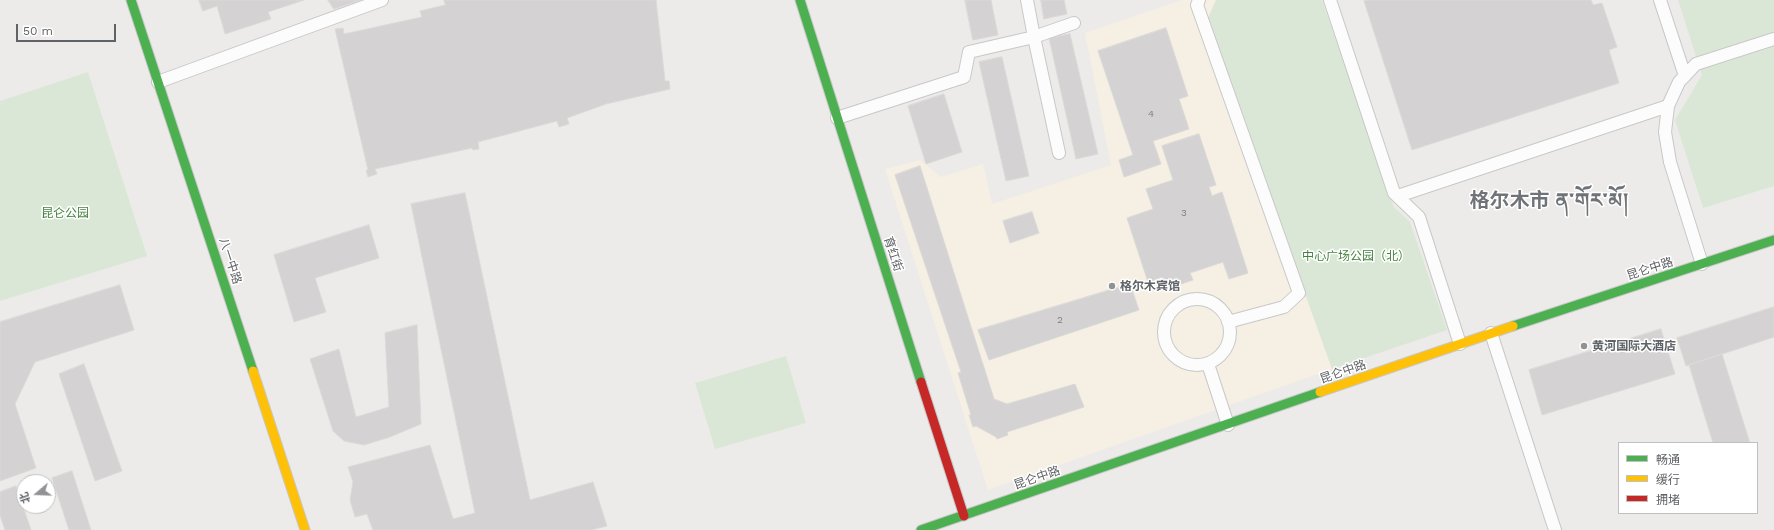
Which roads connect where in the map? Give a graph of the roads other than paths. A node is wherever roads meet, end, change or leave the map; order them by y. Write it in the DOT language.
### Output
graph roads {
  1 [pos="131,0"];
  2 [pos="382,0"];
  3 [pos="800,0"];
  4 [pos="1027,0"];
  5 [pos="1199,0"];
  6 [pos="1330,0"];
  7 [pos="1660,0"];
  8 [pos="1074,23"];
  9 [pos="1034,38"];
  10 [pos="1774,39"];
  11 [pos="1685,76"];
  12 [pos="158,82"];
  13 [pos="1668,106"];
  14 [pos="837,118"];
  15 [pos="1059,153"];
  16 [pos="1398,196"];
  17 [pos="1774,240"];
  18 [pos="1702,264"];
  19 [pos="1228,322"];
  20 [pos="1491,333"];
  21 [pos="1460,344"];
  22 [pos="1208,364"];
  23 [pos="1228,425"];
  24 [pos="964,516"];
  25 [pos="306,530"];
  26 [pos="921,530"];
  27 [pos="1555,530"];
  1 -- 12 [label="main road, 八一中路"];
  2 -- 12 [label="street"];
  3 -- 14 [label="main road, 育红街"];
  4 -- 9 [label="street"];
  5 -- 19 [label="street"];
  6 -- 16 [label="street"];
  7 -- 11 [label="street"];
  8 -- 9 [label="street"];
  9 -- 14 [label="street"];
  9 -- 15 [label="street"];
  10 -- 11 [label="street"];
  11 -- 13 [label="street"];
  12 -- 25 [label="main road, 八一中路"];
  13 -- 16 [label="street"];
  13 -- 18 [label="street"];
  14 -- 24 [label="main road, 育红街"];
  16 -- 21 [label="street"];
  17 -- 18 [label="main road, 昆仑中路"];
  18 -- 20 [label="main road, 昆仑中路"];
  19 -- 22 [label="street"];
  19 -- 22 [label="street"];
  20 -- 21 [label="main road, 昆仑中路"];
  20 -- 27 [label="street"];
  21 -- 23 [label="main road, 昆仑中路"];
  22 -- 23 [label="street"];
  23 -- 24 [label="main road, 昆仑中路"];
  24 -- 26 [label="main road, 昆仑中路"];
}
